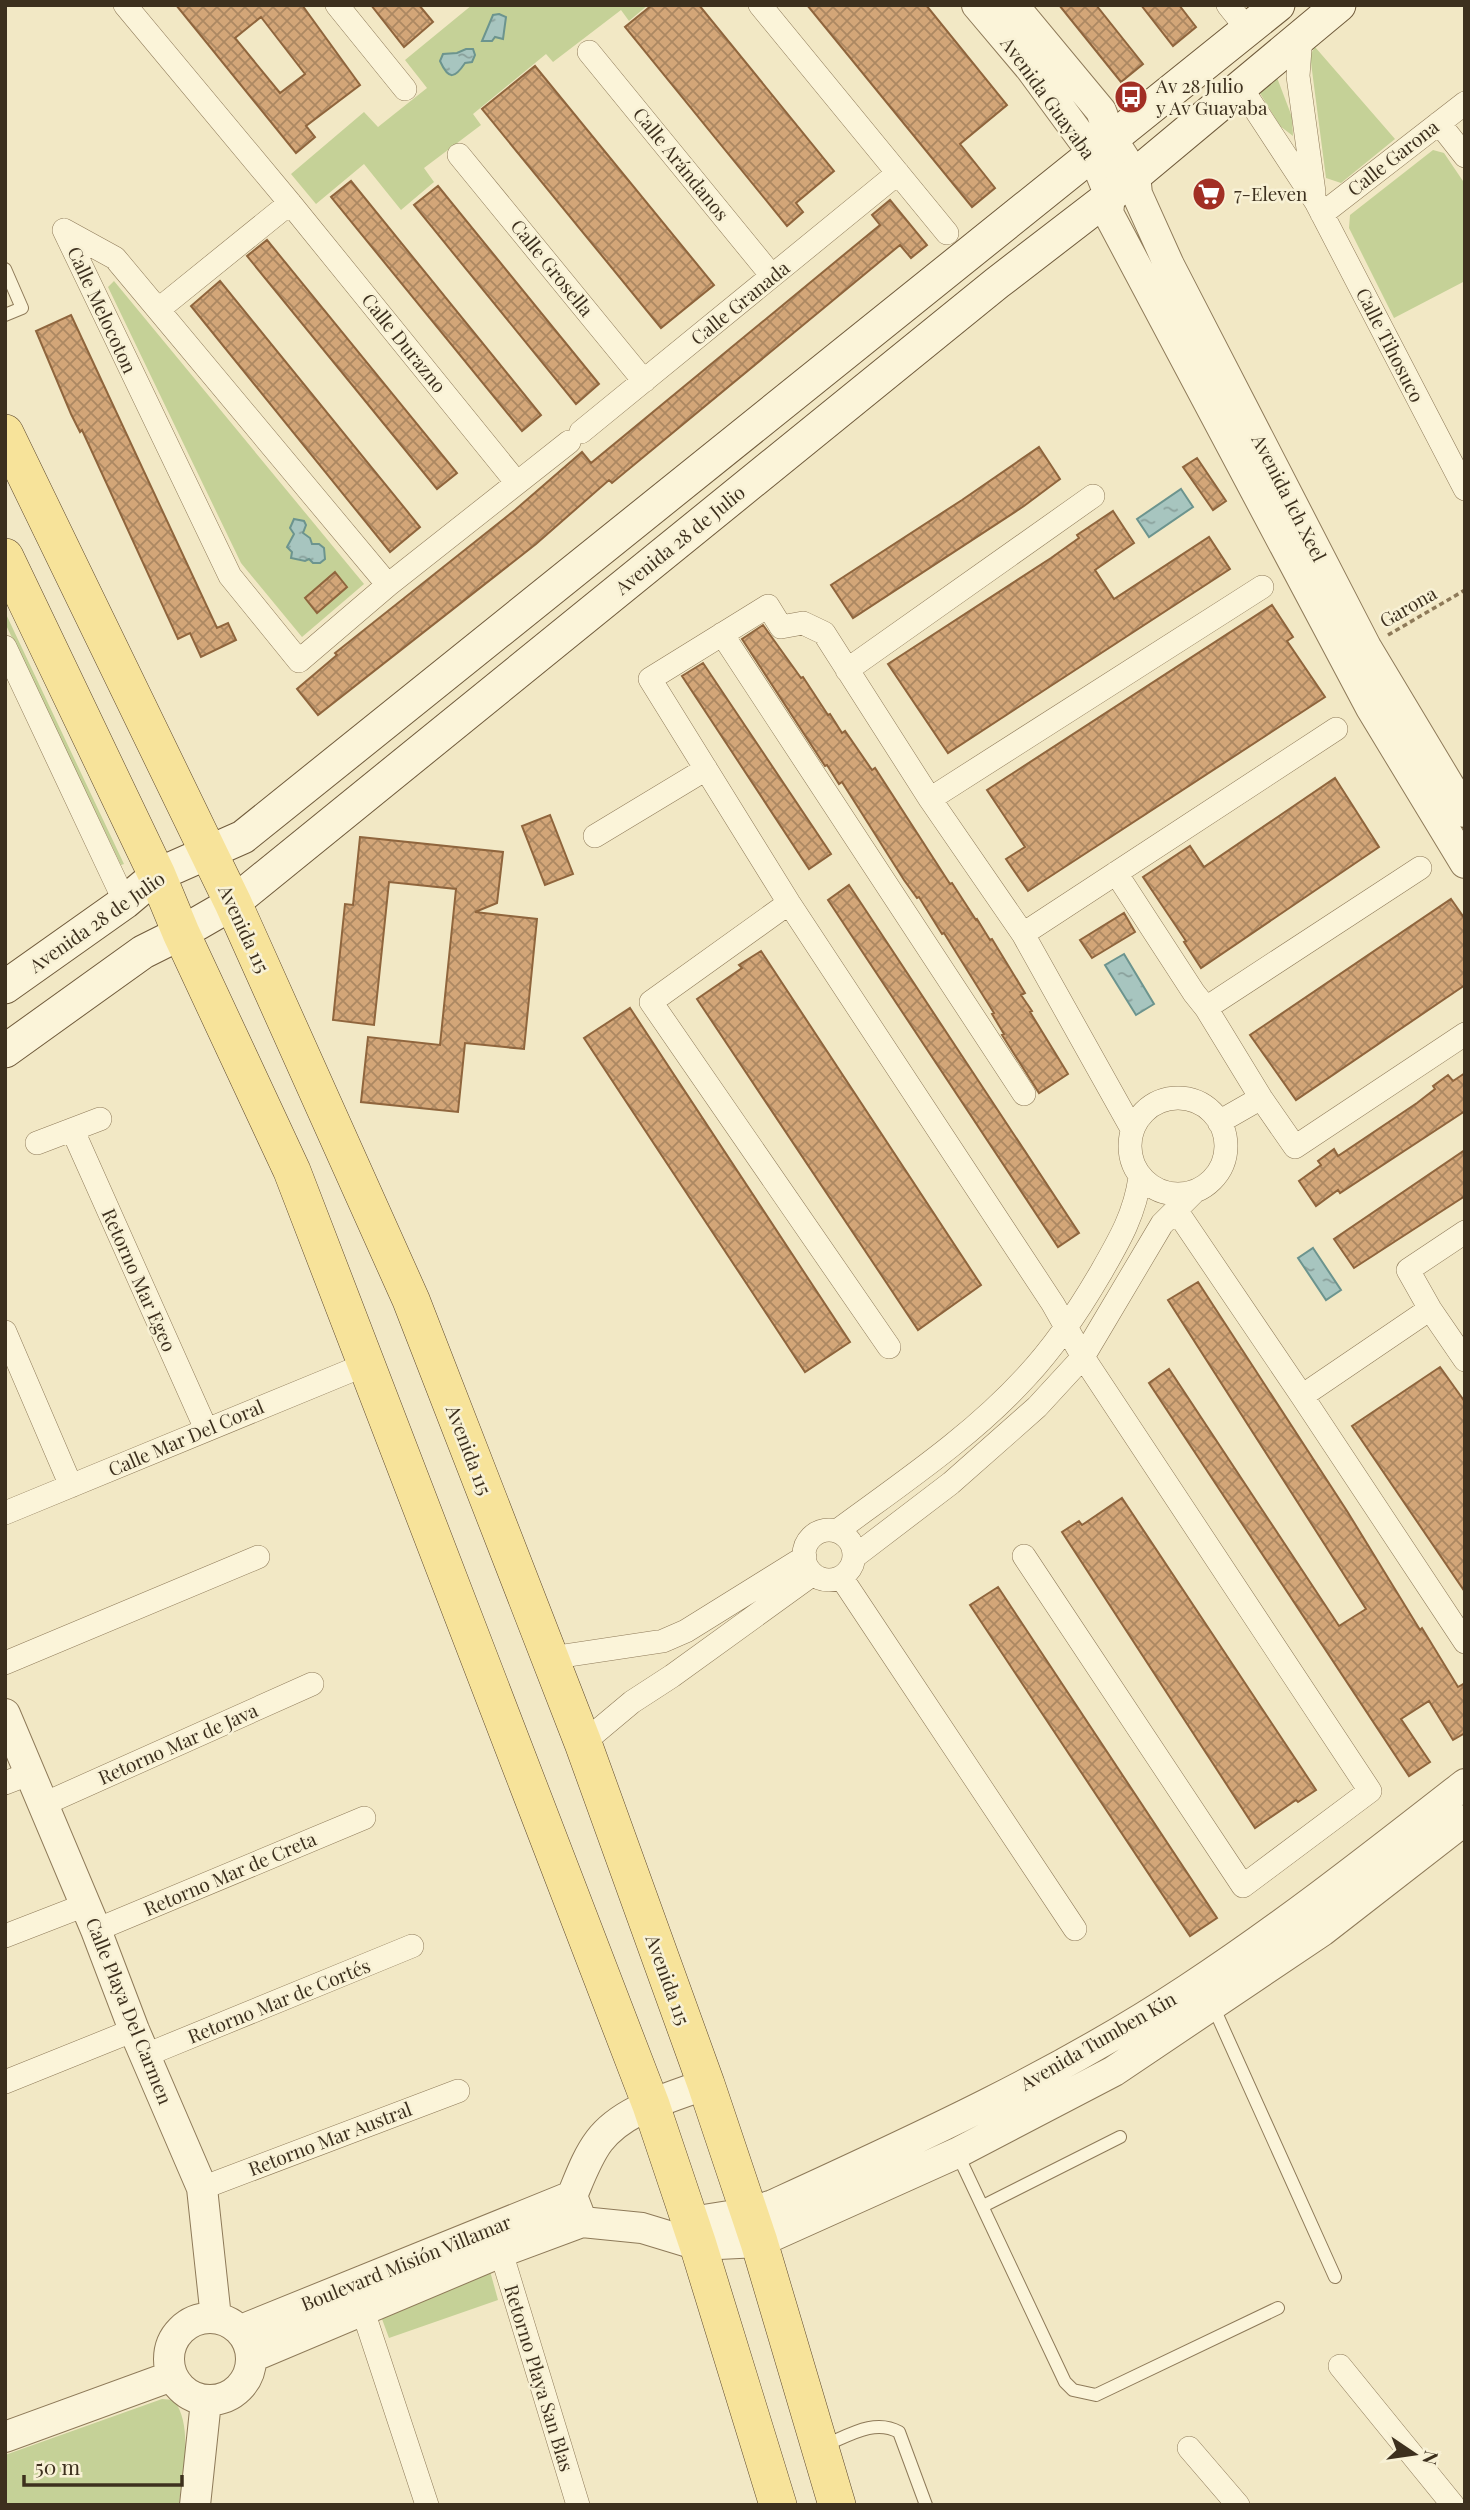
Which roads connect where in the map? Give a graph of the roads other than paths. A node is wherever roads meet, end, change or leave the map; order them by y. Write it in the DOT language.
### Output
graph roads {
  1 [pos="125,5"];
  2 [pos="337,5"];
  3 [pos="760,5"];
  4 [pos="977,5"];
  5 [pos="1013,5"];
  6 [pos="1278,5"];
  7 [pos="1339,5"];
  8 [pos="1238,17"];
  9 [pos="1301,36"];
  10 [pos="589,52"];
  11 [pos="1041,61"];
  12 [pos="1240,86"];
  13 [pos="405,89"];
  14 [pos="1465,103"];
  15 [pos="1439,123"];
  16 [pos="1101,145"];
  17 [pos="459,155"];
  18 [pos="1465,156"];
  19 [pos="898,173"];
  20 [pos="1135,174"];
  21 [pos="290,203"];
  22 [pos="1109,205"];
  23 [pos="1319,208"];
  24 [pos="947,233"];
  25 [pos="5,269"];
  26 [pos="772,276"];
  27 [pos="159,309"];
  28 [pos="5,315"];
  29 [pos="644,381"];
  30 [pos="5,433"];
  31 [pos="517,483"];
  32 [pos="1465,489"];
  33 [pos="1093,496"];
  34 [pos="5,557"];
  35 [pos="388,585"];
  36 [pos="1262,587"];
  37 [pos="722,634"];
  38 [pos="5,647"];
  39 [pos="847,670"];
  40 [pos="1336,729"];
  41 [pos="706,769"];
  42 [pos="930,799"];
  43 [pos="1465,812"];
  44 [pos="595,836"];
  45 [pos="209,853"];
  46 [pos="1465,863"];
  47 [pos="1420,868"];
  48 [pos="1116,873"];
  49 [pos="158,876"];
  50 [pos="125,902"];
  51 [pos="233,903"];
  52 [pos="789,904"];
  53 [pos="181,933"];
  54 [pos="1023,934"];
  55 [pos="6,986"];
  56 [pos="1206,1008"];
  57 [pos="1465,1034"];
  58 [pos="5,1051"];
  59 [pos="1024,1094"];
  60 [pos="1261,1098"];
  61 [pos="100,1119"];
  62 [pos="1219,1122"];
  63 [pos="1132,1129"];
  64 [pos="73,1131"];
  65 [pos="37,1143"];
  66 [pos="1140,1177"];
  67 [pos="1194,1192"];
  68 [pos="1176,1210"];
  69 [pos="1465,1232"];
  70 [pos="1430,1309"];
  71 [pos="1066,1327"];
  72 [pos="5,1332"];
  73 [pos="890,1347"];
  74 [pos="1083,1357"];
  75 [pos="1465,1360"];
  76 [pos="367,1364"];
  77 [pos="1302,1396"];
  78 [pos="206,1429"];
  79 [pos="71,1486"];
  80 [pos="5,1513"];
  81 [pos="837,1531"];
  82 [pos="1024,1556"];
  83 [pos="257,1557"];
  84 [pos="854,1557"];
  85 [pos="809,1566"];
  86 [pos="841,1577"];
  87 [pos="1465,1642"];
  88 [pos="550,1658"];
  89 [pos="5,1663"];
  90 [pos="312,1684"];
  91 [pos="5,1714"];
  92 [pos="583,1743"];
  93 [pos="18,1778"];
  94 [pos="1465,1784"];
  95 [pos="44,1804"];
  96 [pos="364,1818"];
  97 [pos="1465,1820"];
  98 [pos="91,1917"];
  99 [pos="1075,1929"];
  100 [pos="5,1936"];
  101 [pos="412,1946"];
  102 [pos="1213,2006"];
  103 [pos="140,2043"];
  104 [pos="5,2082"];
  105 [pos="706,2084"];
  106 [pos="458,2091"];
  107 [pos="651,2105"];
  108 [pos="1120,2137"];
  109 [pos="957,2152"];
  110 [pos="202,2188"];
  111 [pos="984,2206"];
  112 [pos="577,2208"];
  113 [pos="754,2228"];
  114 [pos="695,2234"];
  115 [pos="501,2252"];
  116 [pos="1335,2277"];
  117 [pos="1278,2308"];
  118 [pos="363,2311"];
  119 [pos="236,2335"];
  120 [pos="1340,2366"];
  121 [pos="172,2376"];
  122 [pos="206,2401"];
  123 [pos="5,2437"];
  124 [pos="819,2447"];
  125 [pos="1189,2448"];
  126 [pos="195,2505"];
  127 [pos="427,2505"];
  128 [pos="578,2505"];
  129 [pos="778,2505"];
  130 [pos="837,2505"];
  131 [pos="926,2505"];
  132 [pos="1238,2505"];
  133 [pos="1453,2505"];
  1 -- 21 [label="street, Calle Durazno"];
  2 -- 13 [label="street"];
  3 -- 19 [label="street"];
  4 -- 11 [label="street, Avenida Guayaba"];
  5 -- 11 [label="street, Avenida Guayaba"];
  6 -- 8 [label="main road, Avenida 28 de Julio"];
  7 -- 9 [label="main road, Avenida 28 de Julio"];
  8 -- 16 [label="main road, Avenida 28 de Julio"];
  9 -- 12 [label="main road, Avenida 28 de Julio"];
  9 -- 23 [label="street, Calle Tihosuco"];
  10 -- 26 [label="street, Calle Arándanos"];
  11 -- 16 [label="street, Avenida Guayaba"];
  12 -- 20 [label="main road, Avenida 28 de Julio"];
  12 -- 23 [label="street, Calle Tihosuco"];
  14 -- 15 [label="street, Calle Garona"];
  15 -- 18 [label="street"];
  15 -- 23 [label="street, Calle Garona"];
  16 -- 20 [label="street, Avenida Guayaba"];
  16 -- 22 [label="street, Avenida Guayaba"];
  16 -- 45 [label="main road, Avenida 28 de Julio"];
  17 -- 29 [label="street, Calle Grosella"];
  19 -- 24 [label="street"];
  19 -- 26 [label="street, Calle Granada"];
  20 -- 22 [label="main road, Avenida 28 de Julio"];
  20 -- 43 [label="street, Avenida Ich Xeel"];
  21 -- 27 [label="street"];
  21 -- 31 [label="street, Calle Durazno"];
  22 -- 46 [label="street, Avenida Guayaba"];
  22 -- 51 [label="main road, Avenida 28 de Julio"];
  23 -- 32 [label="street, Calle Tihosuco"];
  25 -- 28 [label="lane"];
  26 -- 29 [label="street, Calle Granada"];
  27 -- 35 [label="street, Calle Melocoton"];
  27 -- 35 [label="street, Calle Melocoton"];
  29 -- 31 [label="street, Calle Granada"];
  30 -- 45 [label="main road, Avenida 115"];
  31 -- 35 [label="street"];
  33 -- 39 [label="street"];
  34 -- 49 [label="main road"];
  36 -- 42 [label="street"];
  37 -- 39 [label="street"];
  37 -- 41 [label="street"];
  37 -- 59 [label="street"];
  38 -- 50 [label="street"];
  39 -- 42 [label="street"];
  40 -- 48 [label="street"];
  41 -- 44 [label="street"];
  41 -- 52 [label="street"];
  42 -- 54 [label="street"];
  45 -- 49 [label="main road, Avenida 28 de Julio"];
  45 -- 51 [label="main road, Avenida 115"];
  47 -- 56 [label="street"];
  48 -- 54 [label="street"];
  48 -- 56 [label="street"];
  49 -- 50 [label="main road, Avenida 28 de Julio"];
  49 -- 53 [label="main road"];
  50 -- 55 [label="main road, Avenida 28 de Julio"];
  51 -- 53 [label="main road, Avenida 28 de Julio"];
  51 -- 88 [label="main road, Avenida 115"];
  52 -- 71 [label="street"];
  52 -- 73 [label="street"];
  53 -- 58 [label="main road, Avenida 28 de Julio"];
  53 -- 76 [label="main road"];
  54 -- 63 [label="street"];
  56 -- 60 [label="street"];
  57 -- 60 [label="street"];
  60 -- 62 [label="street"];
  61 -- 64 [label="street"];
  62 -- 63 [label="street"];
  62 -- 67 [label="street"];
  63 -- 66 [label="street"];
  64 -- 65 [label="street"];
  64 -- 78 [label="street, Retorno Mar Egeo"];
  66 -- 67 [label="street"];
  66 -- 71 [label="street"];
  67 -- 68 [label="street"];
  68 -- 74 [label="street"];
  68 -- 77 [label="street"];
  69 -- 70 [label="street"];
  70 -- 75 [label="street"];
  70 -- 77 [label="street"];
  71 -- 74 [label="street"];
  71 -- 81 [label="street"];
  72 -- 79 [label="street"];
  74 -- 82 [label="street"];
  74 -- 84 [label="street"];
  76 -- 78 [label="street, Calle Mar Del Coral"];
  76 -- 107 [label="main road"];
  77 -- 87 [label="street"];
  78 -- 79 [label="street, Calle Mar Del Coral"];
  79 -- 80 [label="street, Calle Mar Del Coral"];
  81 -- 84 [label="street"];
  81 -- 85 [label="street"];
  83 -- 89 [label="street"];
  84 -- 86 [label="street"];
  85 -- 86 [label="street"];
  85 -- 88 [label="street"];
  85 -- 92 [label="street"];
  86 -- 99 [label="street"];
  88 -- 92 [label="main road, Avenida 115"];
  90 -- 95 [label="street, Retorno Mar de Java"];
  91 -- 93 [label="street, Calle Playa Del Carmen"];
  92 -- 105 [label="main road, Avenida 115"];
  93 -- 95 [label="street, Calle Playa Del Carmen"];
  94 -- 113 [label="street, Avenida Tumben Kin"];
  95 -- 98 [label="street, Calle Playa Del Carmen"];
  96 -- 98 [label="street, Retorno Mar de Creta"];
  97 -- 102 [label="street, Avenida Tumben Kin"];
  98 -- 100 [label="street, Retorno Mar de Creta"];
  98 -- 103 [label="street, Calle Playa Del Carmen"];
  101 -- 103 [label="street, Retorno Mar de Cortés"];
  102 -- 109 [label="street, Avenida Tumben Kin"];
  102 -- 116 [label="lane"];
  103 -- 104 [label="street, Retorno Mar de Cortés"];
  103 -- 110 [label="street, Calle Playa Del Carmen"];
  105 -- 107 [label="street"];
  105 -- 113 [label="main road, Avenida 115"];
  106 -- 110 [label="street, Retorno Mar Austral"];
  107 -- 112 [label="street"];
  107 -- 114 [label="main road"];
  108 -- 111 [label="lane"];
  109 -- 111 [label="lane"];
  109 -- 113 [label="street, Avenida Tumben Kin"];
  110 -- 119 [label="street, Calle Playa Del Carmen"];
  111 -- 117 [label="lane"];
  112 -- 114 [label="street"];
  112 -- 115 [label="street, Boulevard Misión Villamar"];
  112 -- 119 [label="street, Boulevard Misión Villamar"];
  113 -- 114 [label="street, Avenida Tumben Kin"];
  113 -- 124 [label="main road, Avenida 115"];
  114 -- 129 [label="main road"];
  115 -- 118 [label="street, Boulevard Misión Villamar"];
  115 -- 128 [label="street, Retorno Playa San Blas"];
  118 -- 119 [label="street, Boulevard Misión Villamar"];
  118 -- 127 [label="street"];
  119 -- 121 [label="street"];
  119 -- 122 [label="street"];
  120 -- 133 [label="street"];
  121 -- 122 [label="street"];
  121 -- 123 [label="street"];
  122 -- 126 [label="street"];
  124 -- 130 [label="main road, Avenida 115"];
  124 -- 131 [label="lane"];
  125 -- 132 [label="street"];
}
